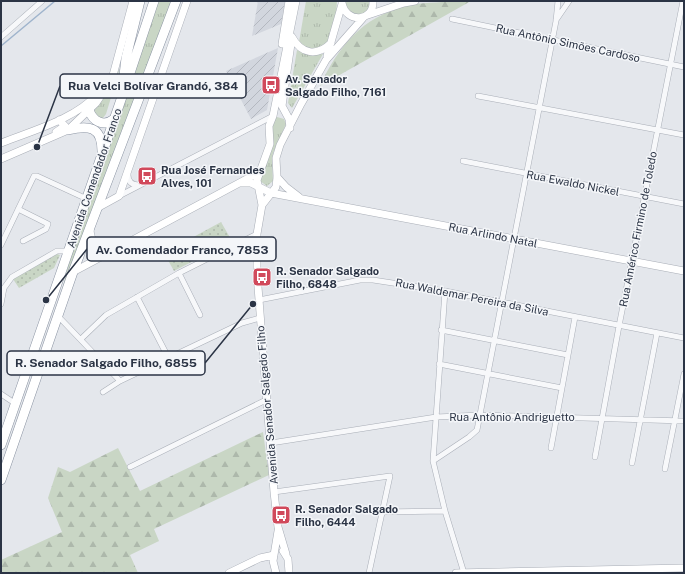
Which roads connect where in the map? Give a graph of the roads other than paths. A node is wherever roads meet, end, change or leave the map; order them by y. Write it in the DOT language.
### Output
graph roads {
  1 [pos="42,1"];
  2 [pos="133,1"];
  3 [pos="140,1"];
  4 [pos="154,1"];
  5 [pos="176,1"];
  6 [pos="187,1"];
  7 [pos="290,1"];
  8 [pos="296,1"];
  9 [pos="373,1"];
  10 [pos="416,1"];
  11 [pos="558,1"];
  12 [pos="569,1"];
  13 [pos="683,1"];
  14 [pos="342,2"];
  15 [pos="366,17"];
  16 [pos="452,19"];
  17 [pos="556,21"];
  18 [pos="291,26"];
  19 [pos="1,37"];
  20 [pos="292,37"];
  21 [pos="551,40"];
  22 [pos="332,42"];
  23 [pos="284,55"];
  24 [pos="326,60"];
  25 [pos="670,64"];
  26 [pos="684,67"];
  27 [pos="114,70"];
  28 [pos="124,91"];
  29 [pos="478,96"];
  30 [pos="301,104"];
  31 [pos="538,107"];
  32 [pos="90,110"];
  33 [pos="287,115"];
  34 [pos="272,116"];
  35 [pos="114,119"];
  36 [pos="59,120"];
  37 [pos="290,128"];
  38 [pos="68,130"];
  39 [pos="657,130"];
  40 [pos="684,135"];
  41 [pos="39,142"];
  42 [pos="1,143"];
  43 [pos="102,154"];
  44 [pos="1,159"];
  45 [pos="463,162"];
  46 [pos="127,172"];
  47 [pos="258,173"];
  48 [pos="525,174"];
  49 [pos="277,177"];
  50 [pos="242,183"];
  51 [pos="140,185"];
  52 [pos="258,186"];
  53 [pos="271,193"];
  54 [pos="119,196"];
  55 [pos="645,196"];
  56 [pos="301,198"];
  57 [pos="87,199"];
  58 [pos="684,204"];
  59 [pos="262,205"];
  60 [pos="99,207"];
  61 [pos="18,209"];
  62 [pos="90,228"];
  63 [pos="257,234"];
  64 [pos="512,238"];
  65 [pos="23,241"];
  66 [pos="1,245"];
  67 [pos="68,251"];
  68 [pos="111,252"];
  69 [pos="632,262"];
  70 [pos="684,271"];
  71 [pos="74,272"];
  72 [pos="179,273"];
  73 [pos="445,291"];
  74 [pos="137,297"];
  75 [pos="259,300"];
  76 [pos="501,302"];
  77 [pos="1,304"];
  78 [pos="200,315"];
  79 [pos="58,316"];
  80 [pos="575,317"];
  81 [pos="260,318"];
  82 [pos="619,326"];
  83 [pos="441,330"];
  84 [pos="657,333"];
  85 [pos="684,338"];
  86 [pos="81,339"];
  87 [pos="494,340"];
  88 [pos="568,355"];
  89 [pos="169,359"];
  90 [pos="440,364"];
  91 [pos="488,373"];
  92 [pos="684,374"];
  93 [pos="120,381"];
  94 [pos="562,388"];
  95 [pos="103,392"];
  96 [pos="1,394"];
  97 [pos="266,400"];
  98 [pos="16,404"];
  99 [pos="480,415"];
  100 [pos="436,417"];
  101 [pos="557,417"];
  102 [pos="602,418"];
  103 [pos="641,420"];
  104 [pos="675,420"];
  105 [pos="684,421"];
  106 [pos="17,431"];
  107 [pos="271,443"];
  108 [pos="1,445"];
  109 [pos="551,448"];
  110 [pos="595,457"];
  111 [pos="433,461"];
  112 [pos="632,462"];
  113 [pos="130,467"];
  114 [pos="665,469"];
  115 [pos="1,480"];
  116 [pos="274,492"];
  117 [pos="382,512"];
  118 [pos="445,512"];
  119 [pos="278,527"];
  120 [pos="275,554"];
  121 [pos="286,554"];
  122 [pos="260,558"];
  123 [pos="289,565"];
  124 [pos="684,568"];
  125 [pos="275,571"];
  126 [pos="634,571"];
  127 [pos="515,572"];
  128 [pos="554,572"];
  129 [pos="593,572"];
  130 [pos="229,573"];
  131 [pos="289,573"];
  132 [pos="295,573"];
  133 [pos="369,573"];
  134 [pos="456,573"];
  135 [pos="464,573"];
  1 -- 19 [label="street"];
  2 -- 27 [label="main road"];
  3 -- 28 [label="highway"];
  4 -- 28 [label="highway, Avenida Comendador Franco"];
  5 -- 60 [label="highway, Avenida Comendador Franco"];
  6 -- 46 [label="main road"];
  7 -- 23 [label="main road"];
  8 -- 18 [label="main road, Avenida Senador Salgado Filho"];
  9 -- 15 [label="main road"];
  10 -- 15 [label="main road"];
  11 -- 17 [label="street"];
  12 -- 17 [label="street"];
  13 -- 25 [label="street, Rua Américo Firmino de Toledo"];
  14 -- 15 [label="main road"];
  14 -- 22 [label="main road"];
  15 -- 24 [label="main road"];
  16 -- 21 [label="street, Rua Antônio Simões Cardoso"];
  17 -- 21 [label="street"];
  18 -- 20 [label="main road, Avenida Senador Salgado Filho"];
  18 -- 23 [label="main road, Avenida Senador Salgado Filho"];
  20 -- 22 [label="main road"];
  20 -- 33 [label="main road, Avenida Senador Salgado Filho"];
  21 -- 25 [label="street, Rua Antônio Simões Cardoso"];
  21 -- 31 [label="street"];
  22 -- 24 [label="main road"];
  23 -- 34 [label="main road, Avenida Senador Salgado Filho"];
  24 -- 30 [label="main road"];
  25 -- 26 [label="street, Rua Antônio Simões Cardoso"];
  25 -- 39 [label="street, Rua Américo Firmino de Toledo"];
  27 -- 32 [label="main road"];
  27 -- 36 [label="main road"];
  28 -- 35 [label="highway, Avenida Comendador Franco"];
  29 -- 31 [label="street"];
  30 -- 33 [label="main road"];
  30 -- 37 [label="main road"];
  31 -- 39 [label="street"];
  31 -- 48 [label="street"];
  32 -- 35 [label="highway"];
  32 -- 38 [label="main road"];
  33 -- 34 [label="main road"];
  33 -- 37 [label="main road, Avenida Senador Salgado Filho"];
  34 -- 47 [label="main road, Avenida Senador Salgado Filho"];
  34 -- 51 [label="street"];
  35 -- 43 [label="highway, Avenida Comendador Franco"];
  36 -- 41 [label="main road"];
  36 -- 42 [label="main road"];
  37 -- 49 [label="main road"];
  38 -- 41 [label="main road"];
  38 -- 43 [label="highway"];
  39 -- 40 [label="street"];
  39 -- 55 [label="street, Rua Américo Firmino de Toledo"];
  41 -- 44 [label="main road"];
  43 -- 57 [label="highway, Avenida Comendador Franco"];
  45 -- 48 [label="street, Rua Ewaldo Nickel"];
  46 -- 51 [label="street"];
  46 -- 54 [label="main road"];
  47 -- 50 [label="main road"];
  47 -- 52 [label="main road, Avenida Senador Salgado Filho"];
  48 -- 55 [label="street, Rua Ewaldo Nickel"];
  48 -- 64 [label="street"];
  49 -- 53 [label="main road"];
  49 -- 56 [label="main road, Rua Arlindo Natal"];
  50 -- 52 [label="main road, Rua Arlindo Natal"];
  50 -- 68 [label="main road"];
  51 -- 54 [label="street"];
  52 -- 53 [label="main road, Rua Arlindo Natal"];
  52 -- 59 [label="main road, Avenida Senador Salgado Filho"];
  53 -- 56 [label="main road, Rua Arlindo Natal"];
  53 -- 59 [label="main road"];
  54 -- 60 [label="main road, Avenida Comendador Franco"];
  55 -- 58 [label="street, Rua Ewaldo Nickel"];
  55 -- 69 [label="street, Rua Américo Firmino de Toledo"];
  56 -- 64 [label="main road, Rua Arlindo Natal"];
  57 -- 61 [label="street"];
  57 -- 67 [label="highway, Avenida Comendador Franco"];
  59 -- 63 [label="main road, Avenida Senador Salgado Filho"];
  60 -- 62 [label="highway, Avenida Comendador Franco"];
  61 -- 65 [label="street"];
  61 -- 66 [label="street"];
  62 -- 68 [label="main road"];
  62 -- 71 [label="highway, Avenida Comendador Franco"];
  63 -- 72 [label="street"];
  63 -- 75 [label="main road, Avenida Senador Salgado Filho"];
  64 -- 69 [label="main road, Rua Arlindo Natal"];
  64 -- 76 [label="street"];
  67 -- 77 [label="street"];
  67 -- 98 [label="highway, Avenida Comendador Franco"];
  68 -- 71 [label="main road"];
  69 -- 70 [label="main road, Rua Arlindo Natal"];
  69 -- 82 [label="street, Rua Américo Firmino de Toledo"];
  71 -- 79 [label="highway, Avenida Comendador Franco"];
  72 -- 74 [label="street"];
  72 -- 78 [label="street"];
  73 -- 75 [label="street, Rua Waldemar Pereira da Silva"];
  73 -- 76 [label="street, Rua Waldemar Pereira da Silva"];
  73 -- 83 [label="street"];
  74 -- 86 [label="street"];
  74 -- 89 [label="street"];
  75 -- 81 [label="main road, Avenida Senador Salgado Filho"];
  76 -- 80 [label="street, Rua Waldemar Pereira da Silva"];
  76 -- 87 [label="street"];
  79 -- 86 [label="street"];
  79 -- 106 [label="highway, Avenida Comendador Franco"];
  80 -- 82 [label="street, Rua Waldemar Pereira da Silva"];
  80 -- 88 [label="street"];
  81 -- 89 [label="street"];
  81 -- 97 [label="main road, Avenida Senador Salgado Filho"];
  82 -- 84 [label="street, Rua Waldemar Pereira da Silva"];
  82 -- 102 [label="street, Rua Américo Firmino de Toledo"];
  83 -- 87 [label="street"];
  83 -- 90 [label="street"];
  84 -- 85 [label="street, Rua Waldemar Pereira da Silva"];
  84 -- 103 [label="street"];
  86 -- 93 [label="street"];
  87 -- 88 [label="street"];
  87 -- 91 [label="street"];
  88 -- 94 [label="street"];
  89 -- 93 [label="street"];
  90 -- 91 [label="street"];
  90 -- 100 [label="street"];
  91 -- 94 [label="street"];
  91 -- 99 [label="street"];
  92 -- 104 [label="street"];
  93 -- 95 [label="street"];
  94 -- 101 [label="street"];
  96 -- 98 [label="street"];
  97 -- 107 [label="main road, Avenida Senador Salgado Filho"];
  97 -- 113 [label="street"];
  98 -- 106 [label="highway"];
  98 -- 108 [label="highway, Avenida Comendador Franco"];
  99 -- 100 [label="street, Rua Antônio Andriguetto"];
  99 -- 101 [label="street, Rua Antônio Andriguetto"];
  99 -- 111 [label="street"];
  100 -- 107 [label="street, Rua Antônio Andriguetto"];
  100 -- 111 [label="street"];
  101 -- 102 [label="street, Rua Antônio Andriguetto"];
  101 -- 109 [label="street"];
  102 -- 103 [label="street, Rua Antônio Andriguetto"];
  102 -- 110 [label="street, Rua Américo Firmino de Toledo"];
  103 -- 104 [label="street, Rua Antônio Andriguetto"];
  103 -- 112 [label="street"];
  104 -- 105 [label="street, Rua Antônio Andriguetto"];
  104 -- 114 [label="street"];
  106 -- 115 [label="highway, Avenida Comendador Franco"];
  107 -- 116 [label="main road, Avenida Senador Salgado Filho"];
  111 -- 118 [label="street"];
  116 -- 117 [label="street"];
  116 -- 119 [label="main road, Avenida Senador Salgado Filho"];
  117 -- 118 [label="street"];
  117 -- 133 [label="street"];
  118 -- 135 [label="street"];
  119 -- 120 [label="main road, Avenida Senador Salgado Filho"];
  119 -- 121 [label="main road, Avenida Senador Salgado Filho"];
  120 -- 121 [label="main road"];
  120 -- 122 [label="main road"];
  120 -- 125 [label="main road, Avenida Senador Salgado Filho"];
  121 -- 123 [label="main road, Avenida Senador Salgado Filho"];
  122 -- 125 [label="main road"];
  122 -- 130 [label="main road"];
  123 -- 131 [label="main road"];
  123 -- 132 [label="main road"];
  124 -- 126 [label="main road"];
  126 -- 129 [label="main road"];
  127 -- 128 [label="main road"];
  127 -- 135 [label="main road"];
  128 -- 129 [label="main road"];
  134 -- 135 [label="main road"];
}
